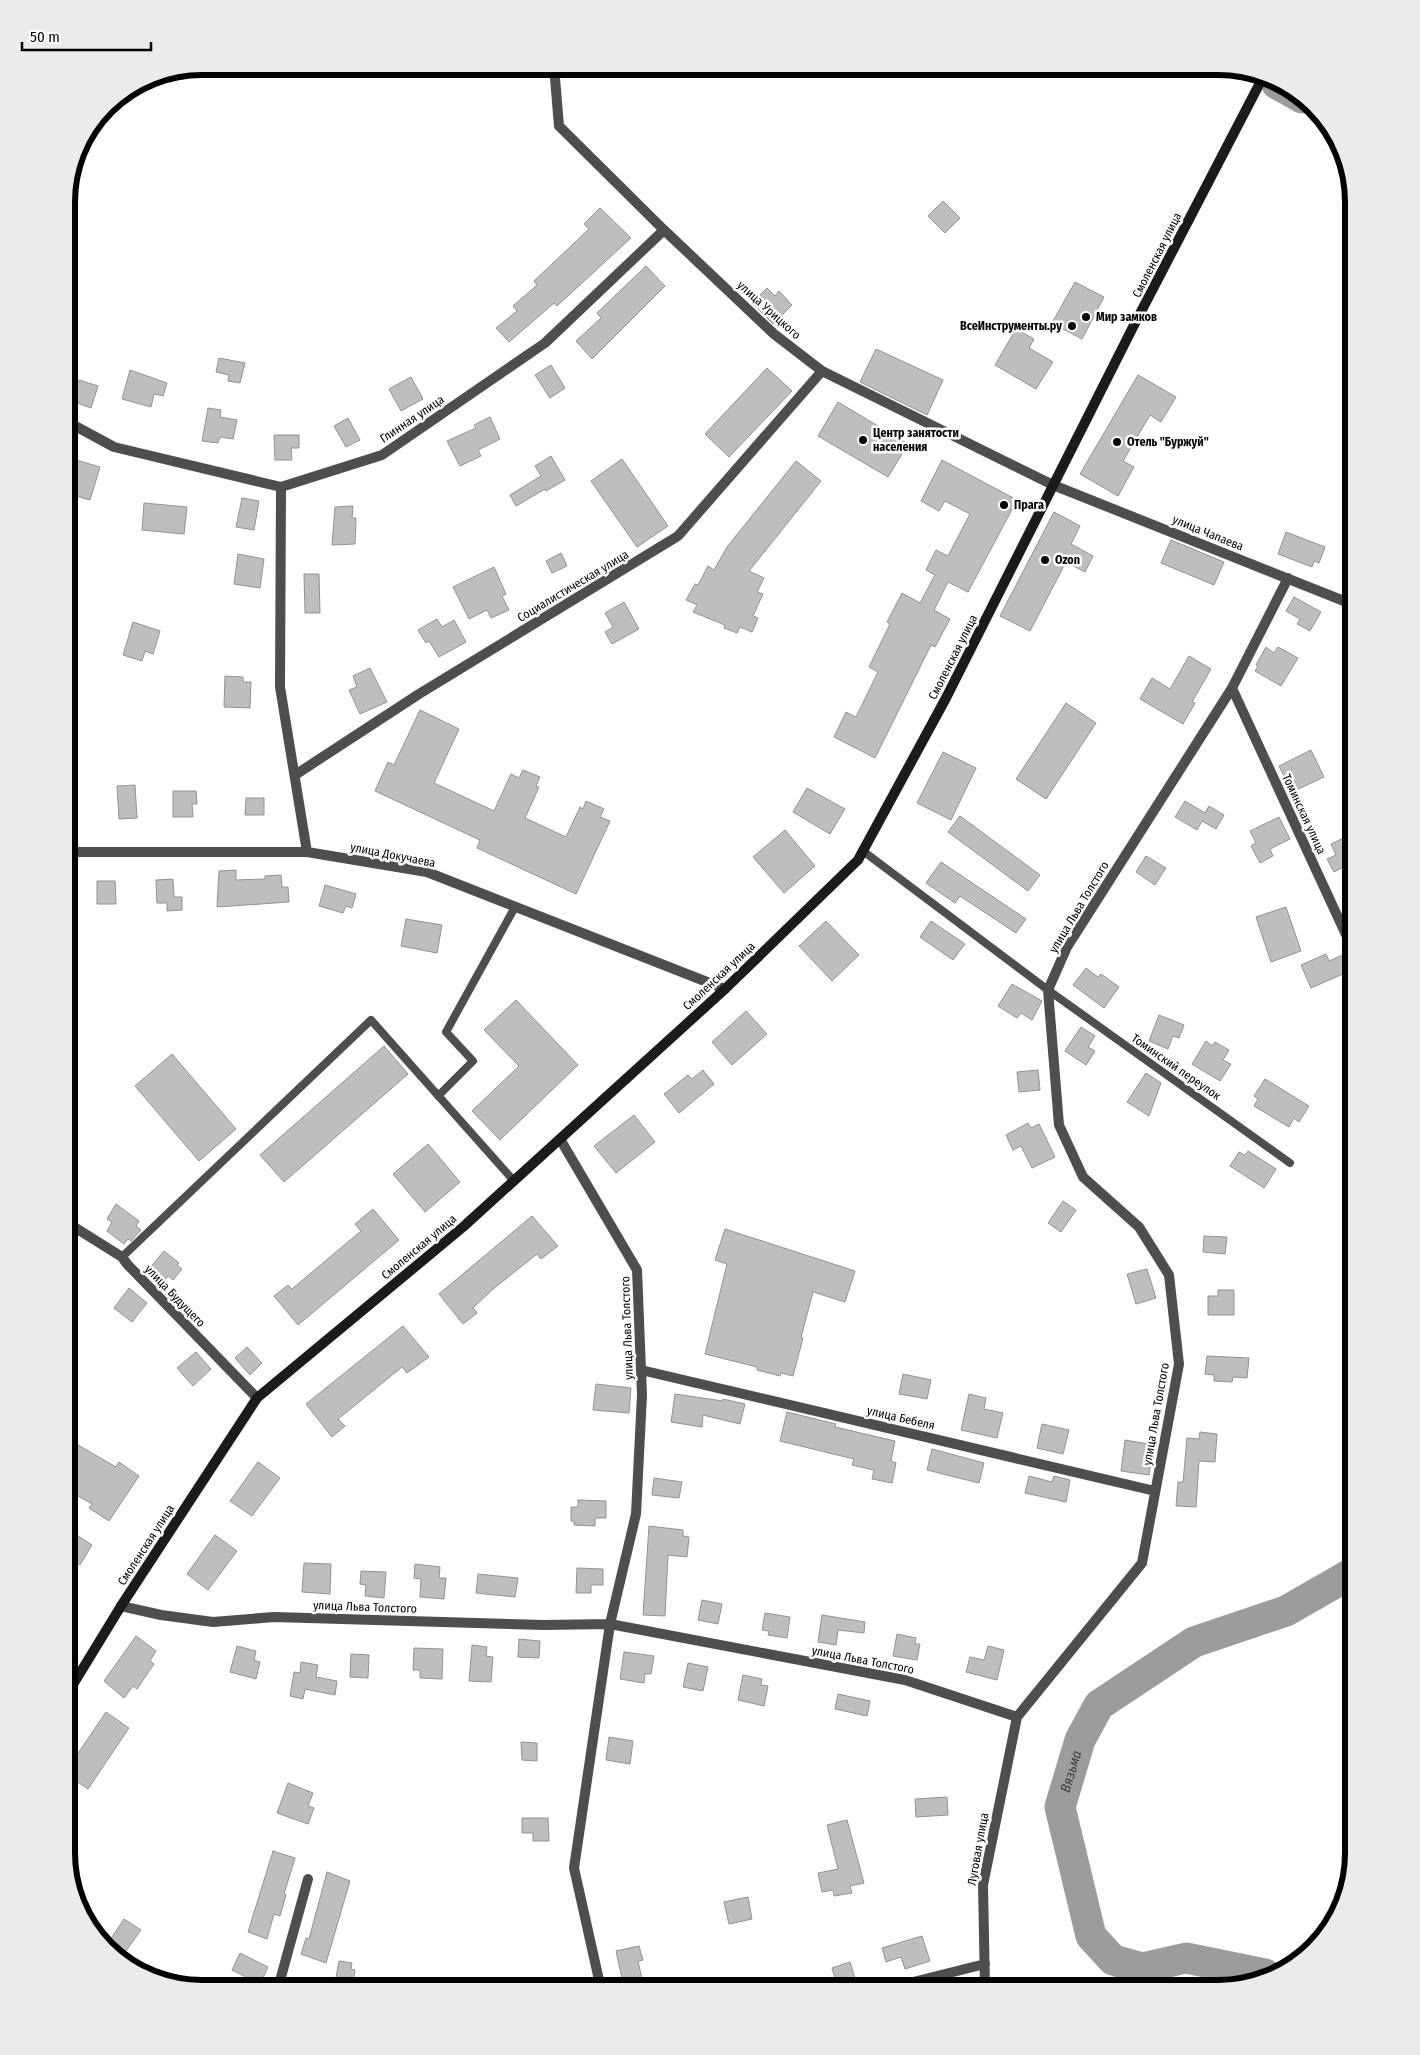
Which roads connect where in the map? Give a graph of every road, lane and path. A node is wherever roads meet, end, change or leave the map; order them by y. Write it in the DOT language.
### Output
graph roads {
  1 [pos="555,75"];
  2 [pos="1260,82"];
  3 [pos="664,230"];
  4 [pos="822,371"];
  5 [pos="75,427"];
  6 [pos="1053,485"];
  7 [pos="281,487"];
  8 [pos="1288,578"];
  9 [pos="1345,601"];
  10 [pos="1232,688"];
  11 [pos="295,775"];
  12 [pos="863,851"];
  13 [pos="75,852"];
  14 [pos="307,852"];
  15 [pos="515,907"];
  16 [pos="1345,933"];
  17 [pos="725,989"];
  18 [pos="1048,990"];
  19 [pos="438,1096"];
  20 [pos="560,1139"];
  21 [pos="1290,1162"];
  22 [pos="514,1181"];
  23 [pos="75,1228"];
  24 [pos="122,1257"];
  25 [pos="641,1370"];
  26 [pos="257,1398"];
  27 [pos="1155,1491"];
  28 [pos="121,1606"];
  29 [pos="610,1624"];
  30 [pos="75,1681"];
  31 [pos="1017,1717"];
  32 [pos="308,1878"];
  33 [pos="984,1964"];
  34 [pos="280,1980"];
  35 [pos="599,1980"];
  36 [pos="921,1980"];
  37 [pos="985,1980"];
  1 -- 3 [label="street, улица Урицкого"];
  2 -- 6 [label="main road, Смоленская улица"];
  3 -- 4 [label="street, улица Урицкого"];
  3 -- 7 [label="street, Глинная улица"];
  4 -- 6 [label="street, улица Урицкого"];
  4 -- 11 [label="street, Социалистическая улица"];
  5 -- 7 [label="street"];
  6 -- 8 [label="street, улица Чапаева"];
  6 -- 12 [label="main road, Смоленская улица"];
  7 -- 11 [label="street"];
  8 -- 9 [label="street, улица Чапаева"];
  8 -- 10 [label="street, улица Льва Толстого"];
  10 -- 16 [label="street, Томинская улица"];
  10 -- 18 [label="street, улица Льва Толстого"];
  11 -- 14 [label="street"];
  12 -- 17 [label="main road, Смоленская улица"];
  12 -- 18 [label="lane, Томинский переулок"];
  13 -- 14 [label="street, улица Докучаева"];
  14 -- 15 [label="street, улица Докучаева"];
  15 -- 17 [label="street, улица Докучаева"];
  15 -- 19 [label="lane"];
  17 -- 20 [label="main road, Смоленская улица"];
  18 -- 21 [label="lane, Томинский переулок"];
  18 -- 27 [label="street, улица Льва Толстого"];
  19 -- 22 [label="lane"];
  19 -- 24 [label="lane"];
  20 -- 22 [label="main road, Смоленская улица"];
  20 -- 25 [label="street, улица Льва Толстого"];
  22 -- 26 [label="main road, Смоленская улица"];
  23 -- 24 [label="street, улица Будущего"];
  24 -- 26 [label="street, улица Будущего"];
  25 -- 27 [label="street, улица Бебеля"];
  25 -- 29 [label="street, улица Льва Толстого"];
  26 -- 28 [label="main road, Смоленская улица"];
  27 -- 31 [label="street, улица Льва Толстого"];
  28 -- 29 [label="street, улица Льва Толстого"];
  28 -- 30 [label="main road, Смоленская улица"];
  29 -- 31 [label="street, улица Льва Толстого"];
  29 -- 35 [label="street, улица Льва Толстого"];
  31 -- 33 [label="street, Луговая улица"];
  32 -- 34 [label="street"];
  33 -- 36 [label="street"];
  33 -- 37 [label="street, Луговая улица"];
}
